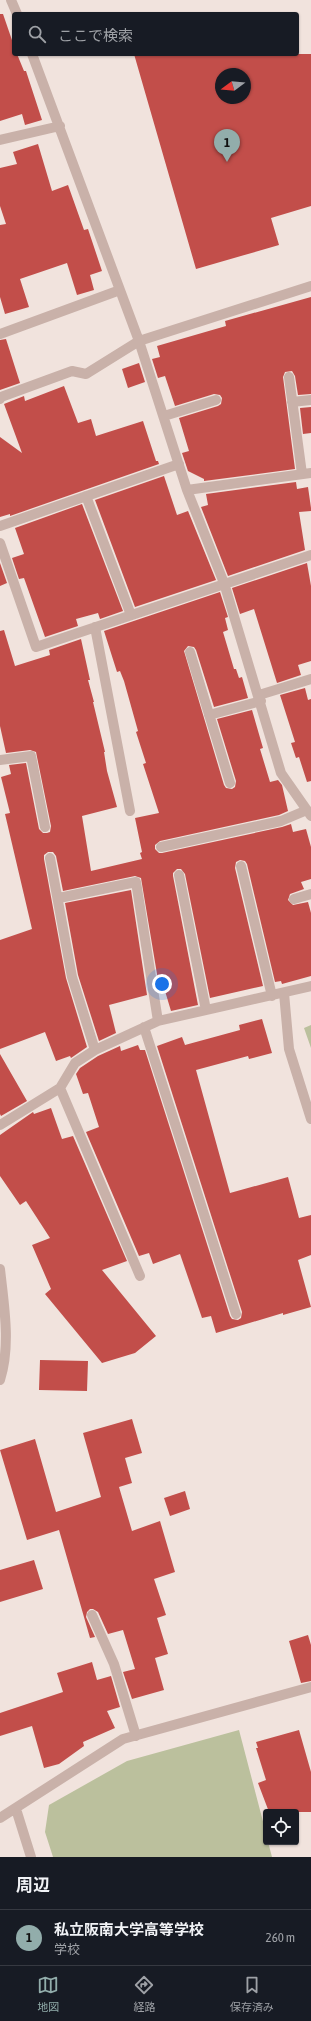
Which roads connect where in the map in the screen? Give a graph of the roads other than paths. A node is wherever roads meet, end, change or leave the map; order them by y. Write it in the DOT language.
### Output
graph roads {
  1 [pos="11,0"];
  2 [pos="16,12"];
  3 [pos="33,56"];
  4 [pos="60,126"];
  5 [pos="0,140"];
  6 [pos="311,286"];
  7 [pos="120,290"];
  8 [pos="0,334"];
  9 [pos="139,341"];
  10 [pos="289,377"];
  11 [pos="0,399"];
  12 [pos="216,400"];
  13 [pos="311,400"];
  14 [pos="292,402"];
  15 [pos="164,416"];
  16 [pos="179,464"];
  17 [pos="307,474"];
  18 [pos="187,490"];
  19 [pos="86,496"];
  20 [pos="0,526"];
  21 [pos="0,543"];
  22 [pos="311,555"];
  23 [pos="224,583"];
  24 [pos="131,615"];
  25 [pos="95,627"];
  26 [pos="190,652"];
  27 [pos="311,679"];
  28 [pos="260,698"];
  29 [pos="209,715"];
  30 [pos="0,760"];
  31 [pos="230,783"];
  32 [pos="130,811"];
  33 [pos="309,813"];
  34 [pos="44,827"];
  35 [pos="161,847"];
  36 [pos="50,858"];
  37 [pos="241,866"];
  38 [pos="179,874"];
  39 [pos="311,894"];
  40 [pos="59,898"];
  41 [pos="294,899"];
  42 [pos="311,986"];
  43 [pos="284,993"];
  44 [pos="272,996"];
  45 [pos="206,1010"];
  46 [pos="158,1021"];
  47 [pos="144,1027"];
  48 [pos="95,1050"];
  49 [pos="60,1088"];
  50 [pos="311,1119"];
  51 [pos="0,1125"];
  52 [pos="0,1269"];
  53 [pos="140,1276"];
  54 [pos="236,1314"];
  55 [pos="2,1366"];
  56 [pos="0,1380"];
  57 [pos="92,1615"];
  58 [pos="311,1687"];
  59 [pos="136,1736"];
  60 [pos="16,1809"];
  61 [pos="0,1818"];
  62 [pos="31,1857"];
  1 -- 2 [label="street"];
  3 -- 4 [label="street"];
  4 -- 5 [label="street"];
  4 -- 7 [label="street"];
  6 -- 9 [label="street"];
  7 -- 8 [label="street"];
  7 -- 9 [label="street"];
  9 -- 11 [label="street"];
  9 -- 15 [label="street"];
  10 -- 14 [label="street"];
  12 -- 15 [label="street"];
  13 -- 14 [label="street"];
  14 -- 17 [label="street"];
  15 -- 16 [label="street"];
  16 -- 18 [label="street"];
  16 -- 19 [label="street"];
  17 -- 18 [label="street"];
  18 -- 23 [label="street"];
  19 -- 20 [label="street"];
  19 -- 24 [label="street"];
  21 -- 25 [label="street"];
  22 -- 23 [label="street"];
  23 -- 24 [label="street"];
  23 -- 28 [label="street"];
  24 -- 25 [label="street"];
  25 -- 32 [label="street"];
  26 -- 29 [label="street"];
  27 -- 28 [label="street"];
  28 -- 29 [label="street"];
  28 -- 33 [label="street"];
  29 -- 31 [label="street"];
  30 -- 34 [label="street"];
  33 -- 35 [label="street"];
  36 -- 40 [label="street"];
  37 -- 44 [label="street"];
  38 -- 45 [label="street"];
  39 -- 41 [label="street"];
  40 -- 46 [label="street"];
  40 -- 48 [label="street"];
  42 -- 43 [label="street"];
  43 -- 44 [label="street"];
  43 -- 50 [label="street"];
  44 -- 45 [label="street"];
  45 -- 46 [label="street"];
  46 -- 47 [label="street"];
  47 -- 48 [label="street"];
  47 -- 54 [label="street"];
  48 -- 49 [label="street"];
  49 -- 51 [label="street"];
  49 -- 53 [label="street"];
  52 -- 55 [label="street"];
  55 -- 56 [label="street"];
  57 -- 59 [label="street"];
  58 -- 59 [label="street"];
  59 -- 60 [label="street"];
  60 -- 61 [label="street"];
  60 -- 62 [label="street"];
}
